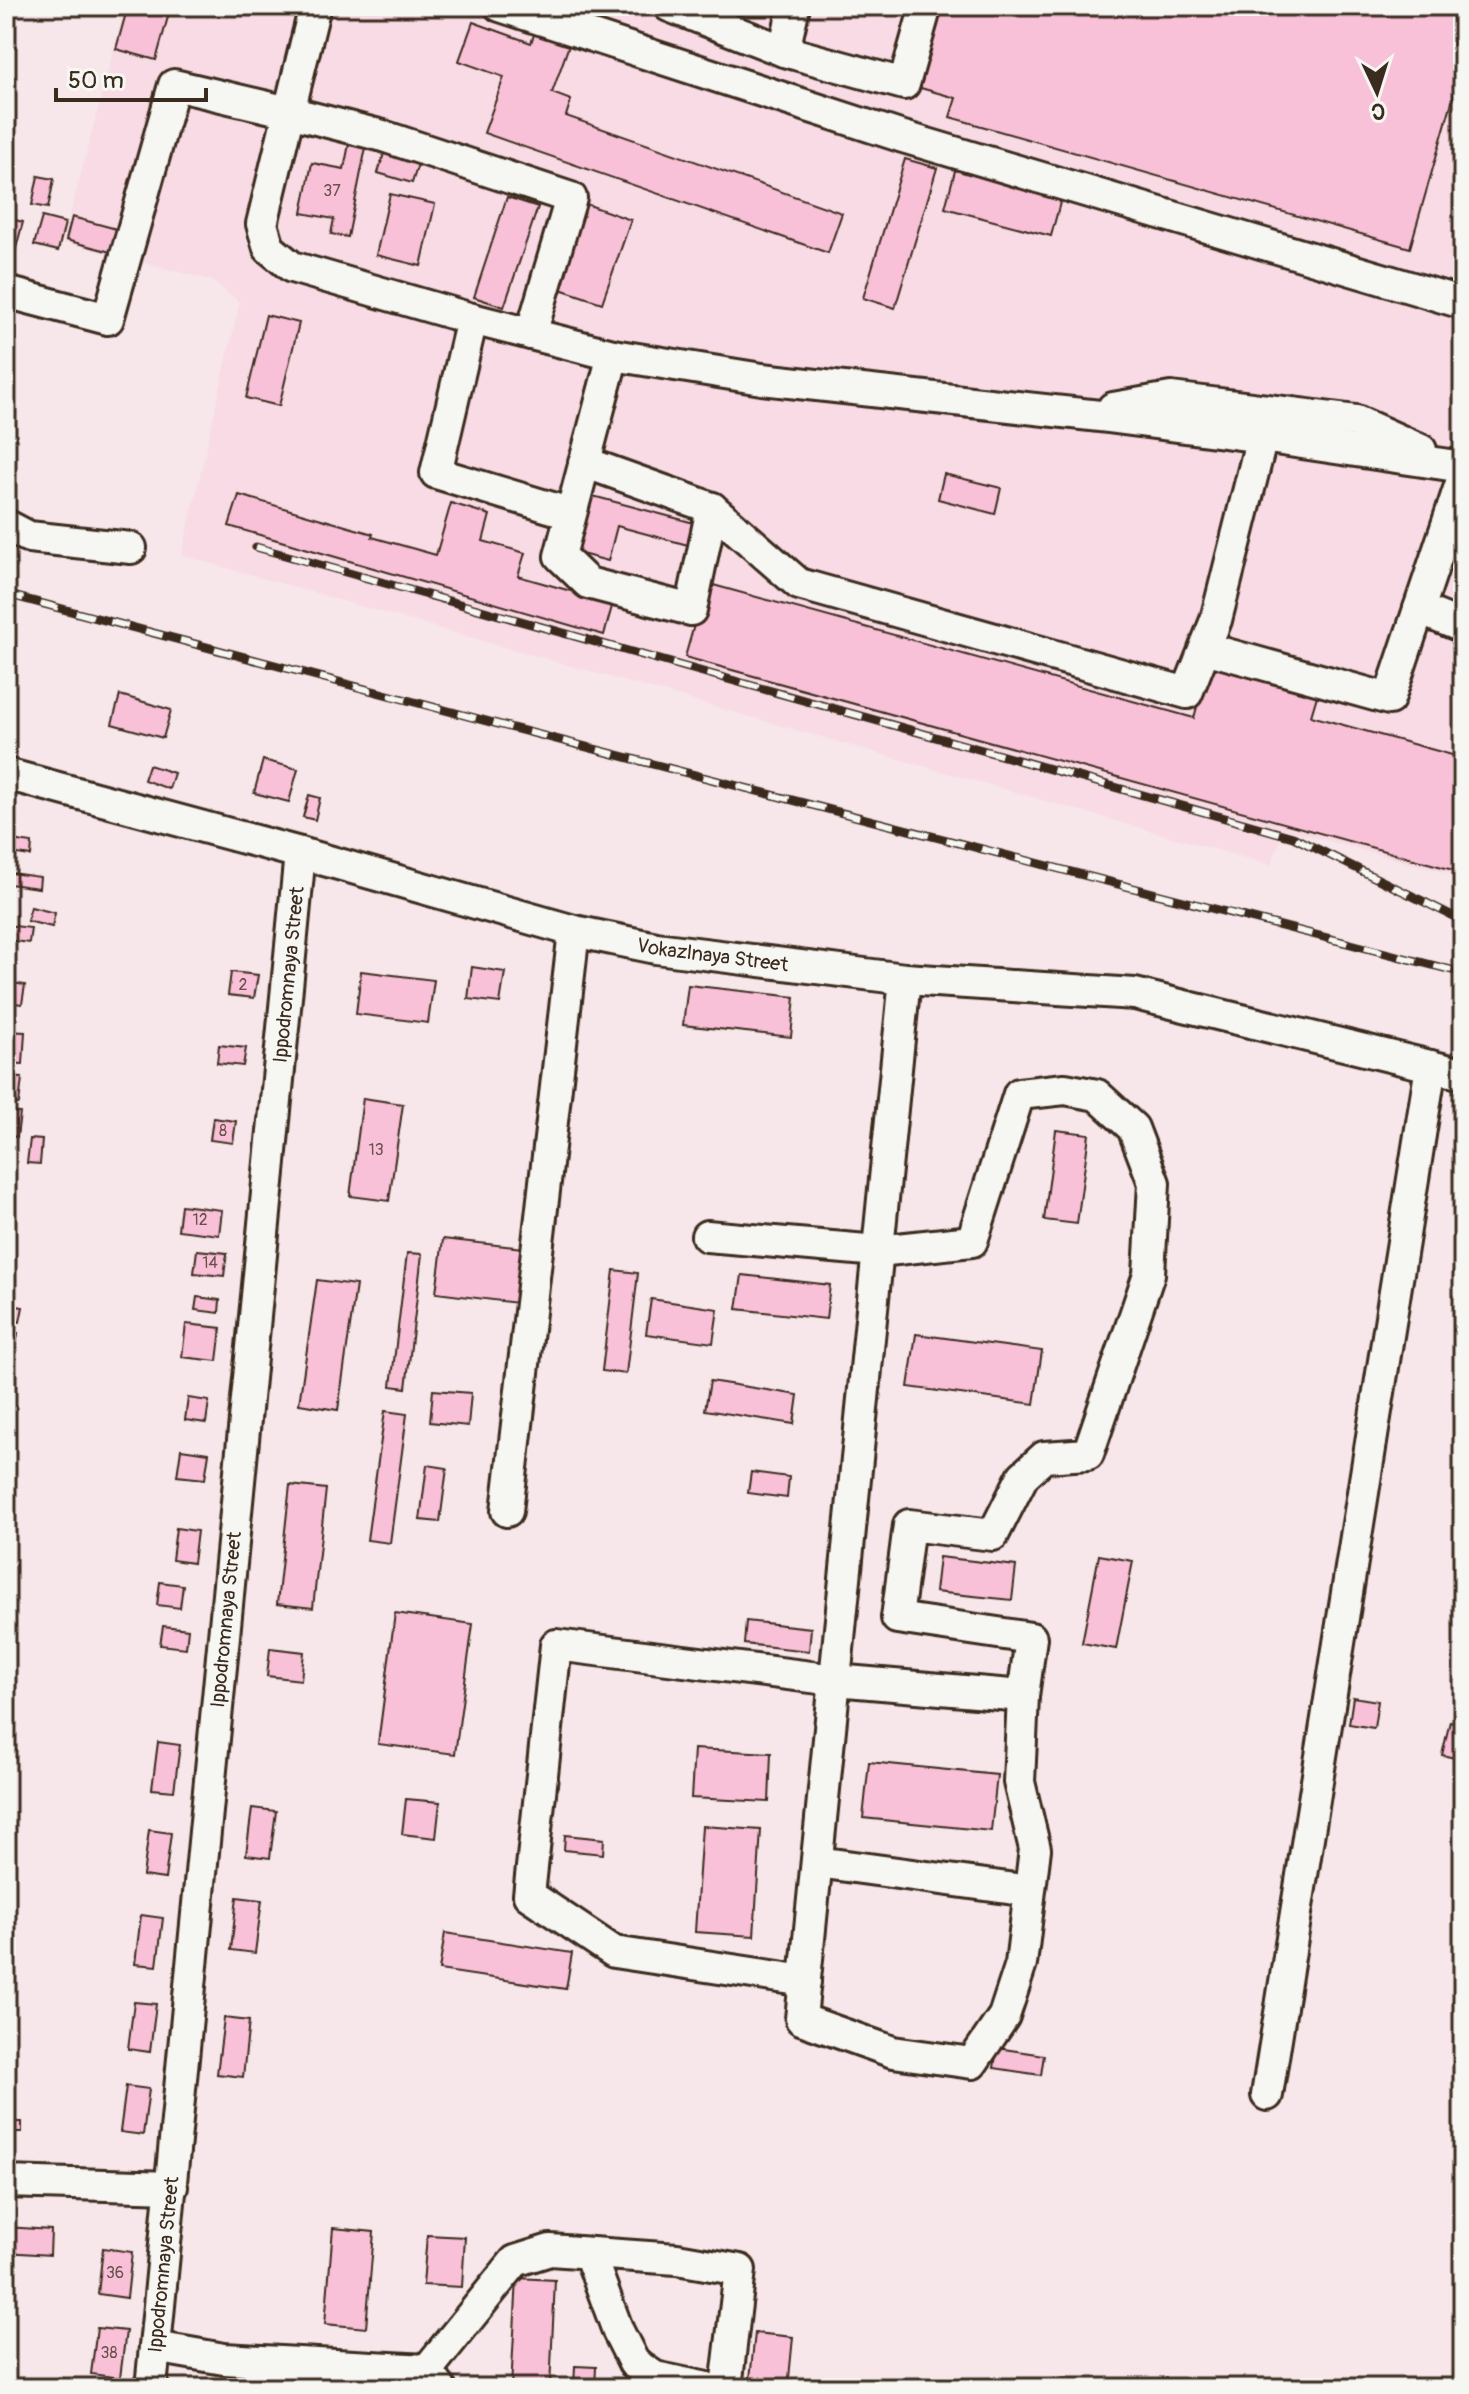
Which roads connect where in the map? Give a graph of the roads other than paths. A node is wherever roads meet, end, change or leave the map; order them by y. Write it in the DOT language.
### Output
graph roads {
  1 [pos="315,6"];
  2 [pos="500,6"];
  3 [pos="669,6"];
  4 [pos="794,6"];
  5 [pos="926,6"];
  6 [pos="784,51"];
  7 [pos="289,112"];
  8 [pos="6,292"];
  9 [pos="1463,303"];
  10 [pos="472,319"];
  11 [pos="531,334"];
  12 [pos="613,355"];
  13 [pos="1081,414"];
  14 [pos="1262,437"];
  15 [pos="584,462"];
  16 [pos="1459,469"];
  17 [pos="712,508"];
  18 [pos="569,513"];
  19 [pos="6,525"];
  20 [pos="131,548"];
  21 [pos="1419,609"];
  22 [pos="1463,627"];
  23 [pos="1205,648"];
  24 [pos="6,774"];
  25 [pos="300,853"];
  26 [pos="574,931"];
  27 [pos="905,979"];
  28 [pos="1431,1066"];
  29 [pos="1463,1074"];
  30 [pos="707,1236"];
  31 [pos="878,1251"];
  32 [pos="507,1511"];
  33 [pos="835,1680"];
  34 [pos="1023,1696"];
  35 [pos="817,1862"];
  36 [pos="1029,1891"];
  37 [pos="805,1981"];
  38 [pos="1267,2095"];
  39 [pos="6,2182"];
  40 [pos="172,2187"];
  41 [pos="589,2253"];
  42 [pos="155,2347"];
  43 [pos="433,2379"];
  44 [pos="151,2388"];
  45 [pos="707,2388"];
  46 [pos="726,2388"];
  1 -- 7 [label="street"];
  2 -- 9 [label="street"];
  3 -- 6 [label="street"];
  4 -- 6 [label="street"];
  5 -- 6 [label="street"];
  7 -- 8 [label="street"];
  7 -- 10 [label="street"];
  7 -- 11 [label="street"];
  10 -- 11 [label="street"];
  10 -- 18 [label="street"];
  11 -- 12 [label="street"];
  12 -- 13 [label="street"];
  12 -- 15 [label="street"];
  13 -- 14 [label="street"];
  13 -- 16 [label="street"];
  14 -- 16 [label="street"];
  14 -- 23 [label="street"];
  15 -- 17 [label="street"];
  15 -- 18 [label="street"];
  16 -- 21 [label="street"];
  17 -- 18 [label="street"];
  17 -- 23 [label="street"];
  19 -- 20 [label="street"];
  21 -- 22 [label="street"];
  21 -- 23 [label="street"];
  24 -- 25 [label="street, Vokazlnaya Street"];
  25 -- 26 [label="street, Vokazlnaya Street"];
  25 -- 40 [label="street, Ippodromnaya Street"];
  26 -- 27 [label="street, Vokazlnaya Street"];
  26 -- 32 [label="street"];
  27 -- 28 [label="street, Vokazlnaya Street"];
  27 -- 31 [label="street"];
  28 -- 29 [label="street, Vokazlnaya Street"];
  28 -- 38 [label="street"];
  30 -- 31 [label="street"];
  31 -- 33 [label="street"];
  31 -- 34 [label="street"];
  33 -- 34 [label="street"];
  33 -- 35 [label="street"];
  33 -- 37 [label="street"];
  34 -- 36 [label="street"];
  35 -- 36 [label="street"];
  35 -- 37 [label="street"];
  36 -- 37 [label="street"];
  39 -- 40 [label="street"];
  40 -- 42 [label="street, Ippodromnaya Street"];
  41 -- 43 [label="street"];
  41 -- 45 [label="street"];
  41 -- 46 [label="street"];
  42 -- 43 [label="street"];
  42 -- 44 [label="street, Ippodromnaya Street"];
}
